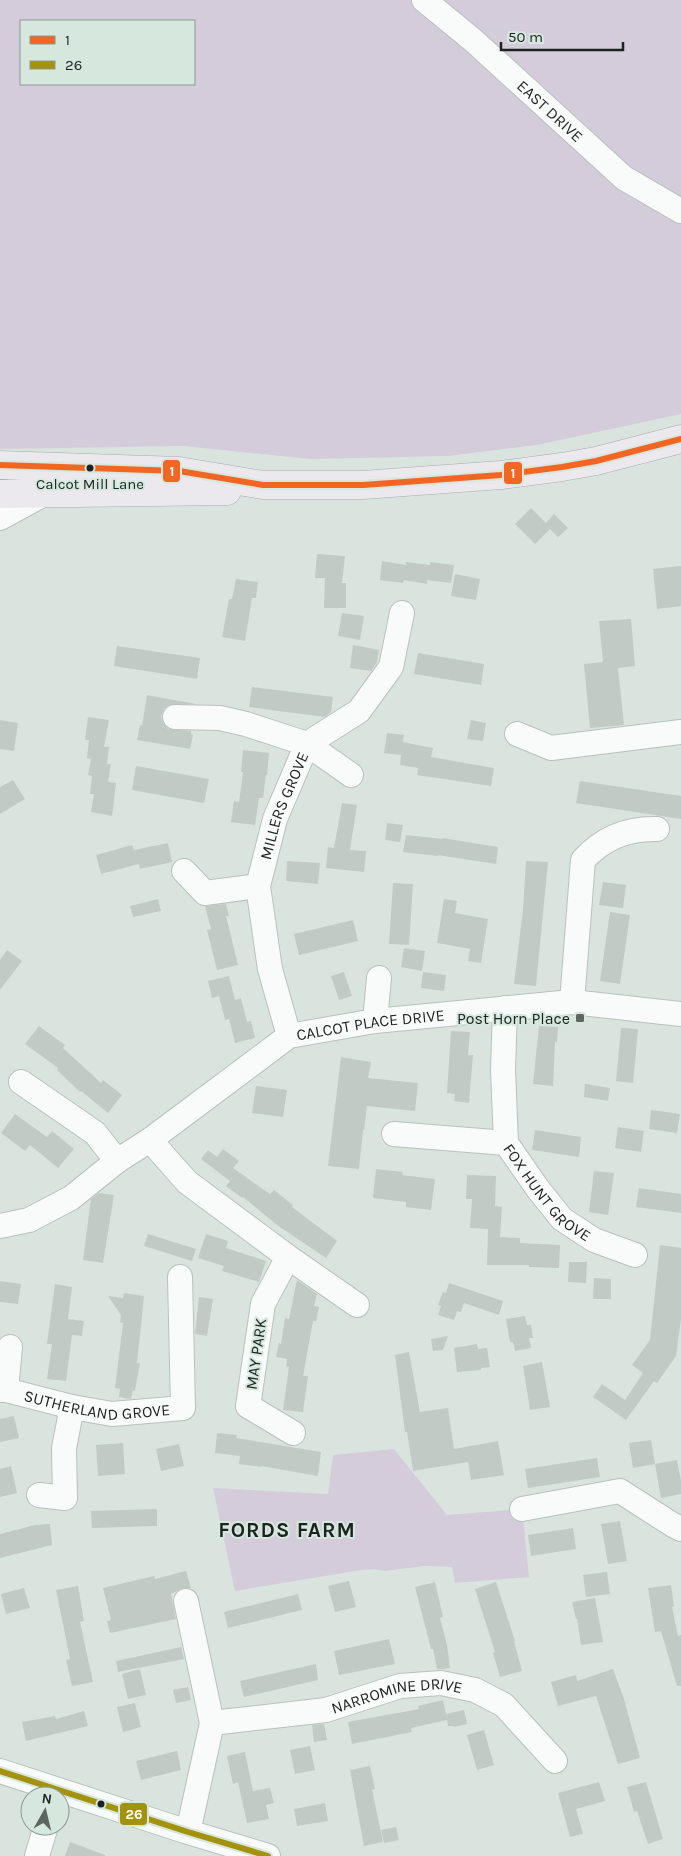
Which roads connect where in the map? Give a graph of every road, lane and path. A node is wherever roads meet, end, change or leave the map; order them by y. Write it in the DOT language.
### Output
graph roads {
  1 [pos="424,0"];
  2 [pos="681,211"];
  3 [pos="681,439"];
  4 [pos="0,466"];
  5 [pos="263,485"];
  6 [pos="46,493"];
  7 [pos="0,494"];
  8 [pos="0,518"];
  9 [pos="402,613"];
  10 [pos="175,717"];
  11 [pos="681,732"];
  12 [pos="517,734"];
  13 [pos="307,744"];
  14 [pos="351,775"];
  15 [pos="656,829"];
  16 [pos="184,871"];
  17 [pos="258,886"];
  18 [pos="379,978"];
  19 [pos="572,1002"];
  20 [pos="505,1008"];
  21 [pos="681,1014"];
  22 [pos="375,1021"];
  23 [pos="289,1036"];
  24 [pos="21,1082"];
  25 [pos="394,1134"];
  26 [pos="150,1140"];
  27 [pos="506,1143"];
  28 [pos="117,1161"];
  29 [pos="0,1226"];
  30 [pos="635,1255"];
  31 [pos="288,1256"];
  32 [pos="180,1277"];
  33 [pos="357,1305"];
  34 [pos="10,1347"];
  35 [pos="3,1390"];
  36 [pos="72,1407"];
  37 [pos="293,1433"];
  38 [pos="39,1495"];
  39 [pos="522,1509"];
  40 [pos="681,1529"];
  41 [pos="186,1600"];
  42 [pos="212,1723"];
  43 [pos="555,1761"];
  44 [pos="0,1771"];
  45 [pos="39,1786"];
  46 [pos="70,1797"];
  47 [pos="188,1832"];
  48 [pos="43,1836"];
  49 [pos="37,1856"];
  50 [pos="268,1856"];
  1 -- 2 [label="street, EAST DRIVE"];
  3 -- 5 [label="main road"];
  4 -- 5 [label="main road"];
  5 -- 6 [label="main road"];
  6 -- 7 [label="main road"];
  6 -- 8 [label="street"];
  9 -- 13 [label="street, MILLERS GROVE"];
  10 -- 13 [label="street"];
  11 -- 12 [label="street"];
  13 -- 14 [label="street"];
  13 -- 17 [label="street, MILLERS GROVE"];
  15 -- 19 [label="street"];
  16 -- 17 [label="street"];
  17 -- 23 [label="street, MILLERS GROVE"];
  18 -- 22 [label="street"];
  19 -- 20 [label="street, CALCOT PLACE DRIVE"];
  19 -- 21 [label="street, CALCOT PLACE DRIVE"];
  20 -- 22 [label="street, CALCOT PLACE DRIVE"];
  20 -- 27 [label="street, FOX HUNT GROVE"];
  22 -- 23 [label="street, CALCOT PLACE DRIVE"];
  23 -- 26 [label="street, CALCOT PLACE DRIVE"];
  24 -- 28 [label="street"];
  25 -- 27 [label="street"];
  26 -- 28 [label="street, CALCOT PLACE DRIVE"];
  26 -- 31 [label="street"];
  27 -- 30 [label="street, FOX HUNT GROVE"];
  28 -- 29 [label="street, CALCOT PLACE DRIVE"];
  31 -- 33 [label="street"];
  31 -- 37 [label="street, MAY PARK"];
  32 -- 36 [label="street, SUTHERLAND GROVE"];
  34 -- 35 [label="street"];
  35 -- 36 [label="street, SUTHERLAND GROVE"];
  36 -- 38 [label="street"];
  39 -- 40 [label="street"];
  41 -- 42 [label="street"];
  42 -- 43 [label="street, NARROMINE DRIVE"];
  42 -- 47 [label="street"];
  44 -- 45 [label="street"];
  46 -- 47 [label="street"];
  47 -- 50 [label="street"];
  48 -- 49 [label="street"];
}
